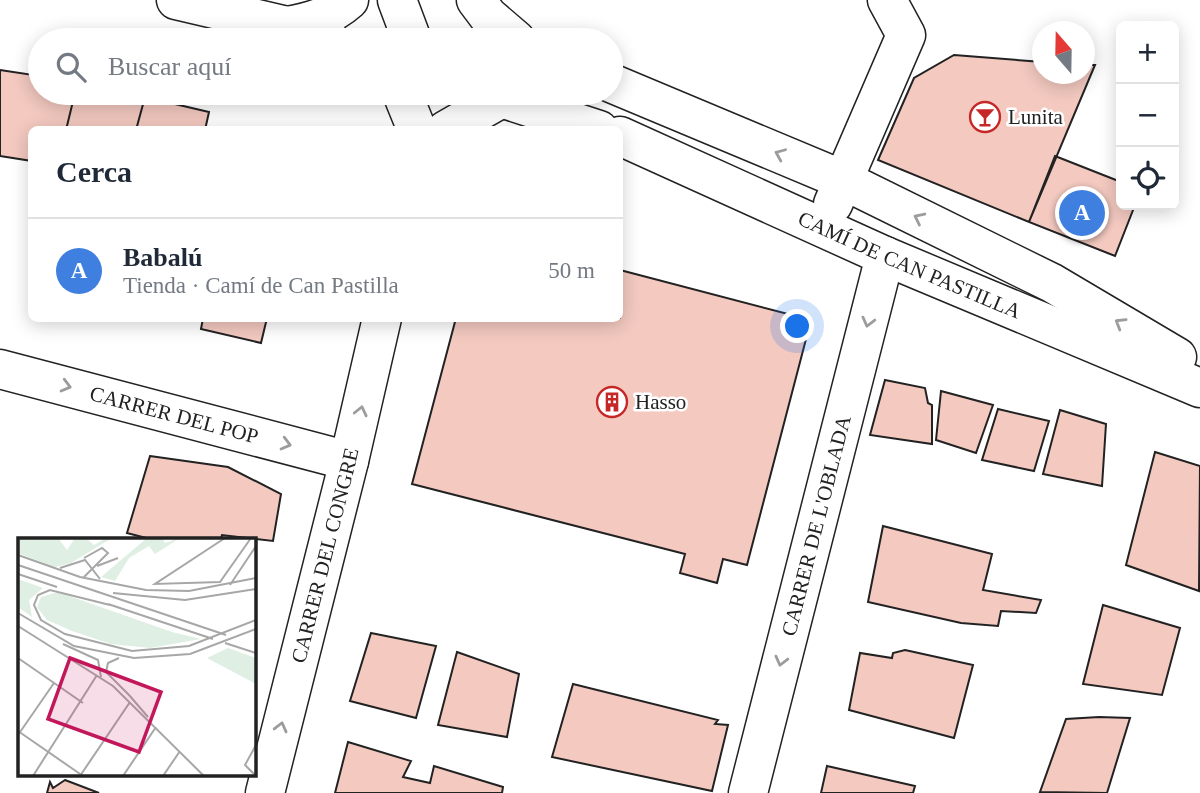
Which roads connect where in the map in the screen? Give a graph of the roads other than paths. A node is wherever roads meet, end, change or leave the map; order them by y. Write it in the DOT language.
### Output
graph roads {
  1 [pos="176,0"];
  2 [pos="349,0"];
  3 [pos="397,0"];
  4 [pos="476,0"];
  5 [pos="887,0"];
  6 [pos="287,26"];
  7 [pos="293,28"];
  8 [pos="408,28"];
  9 [pos="504,28"];
  10 [pos="623,88"];
  11 [pos="407,105"];
  12 [pos="480,105"];
  13 [pos="524,105"];
  14 [pos="415,126"];
  15 [pos="451,126"];
  16 [pos="587,126"];
  17 [pos="623,137"];
  18 [pos="843,180"];
  19 [pos="823,229"];
  20 [pos="885,256"];
  21 [pos="381,322"];
  22 [pos="0,369"];
  23 [pos="1200,371"];
  24 [pos="1200,388"];
  25 [pos="349,461"];
  26 [pos="265,793"];
  27 [pos="748,793"];
  1 -- 6 [label="main road"];
  2 -- 6 [label="main road"];
  3 -- 8 [label="main road"];
  4 -- 9 [label="main road"];
  5 -- 18 [label="main road"];
  6 -- 7 [label="main road"];
  18 -- 10 [label="main road, one-way"];
  11 -- 14 [label="main road"];
  12 -- 15 [label="main road"];
  13 -- 16 [label="main road"];
  17 -- 19 [label="main road, CAMÍ DE CAN PASTILLA"];
  18 -- 19 [label="main road"];
  23 -- 18 [label="main road, one-way"];
  19 -- 20 [label="main road, CAMÍ DE CAN PASTILLA"];
  20 -- 24 [label="main road, CAMÍ DE CAN PASTILLA"];
  20 -- 27 [label="main road, CARRER DE L'OBLADA, one-way"];
  25 -- 21 [label="main road, CARRER DEL CONGRE, one-way"];
  22 -- 25 [label="main road, CARRER DEL POP, one-way"];
  26 -- 25 [label="main road, CARRER DEL CONGRE, one-way"];
}
